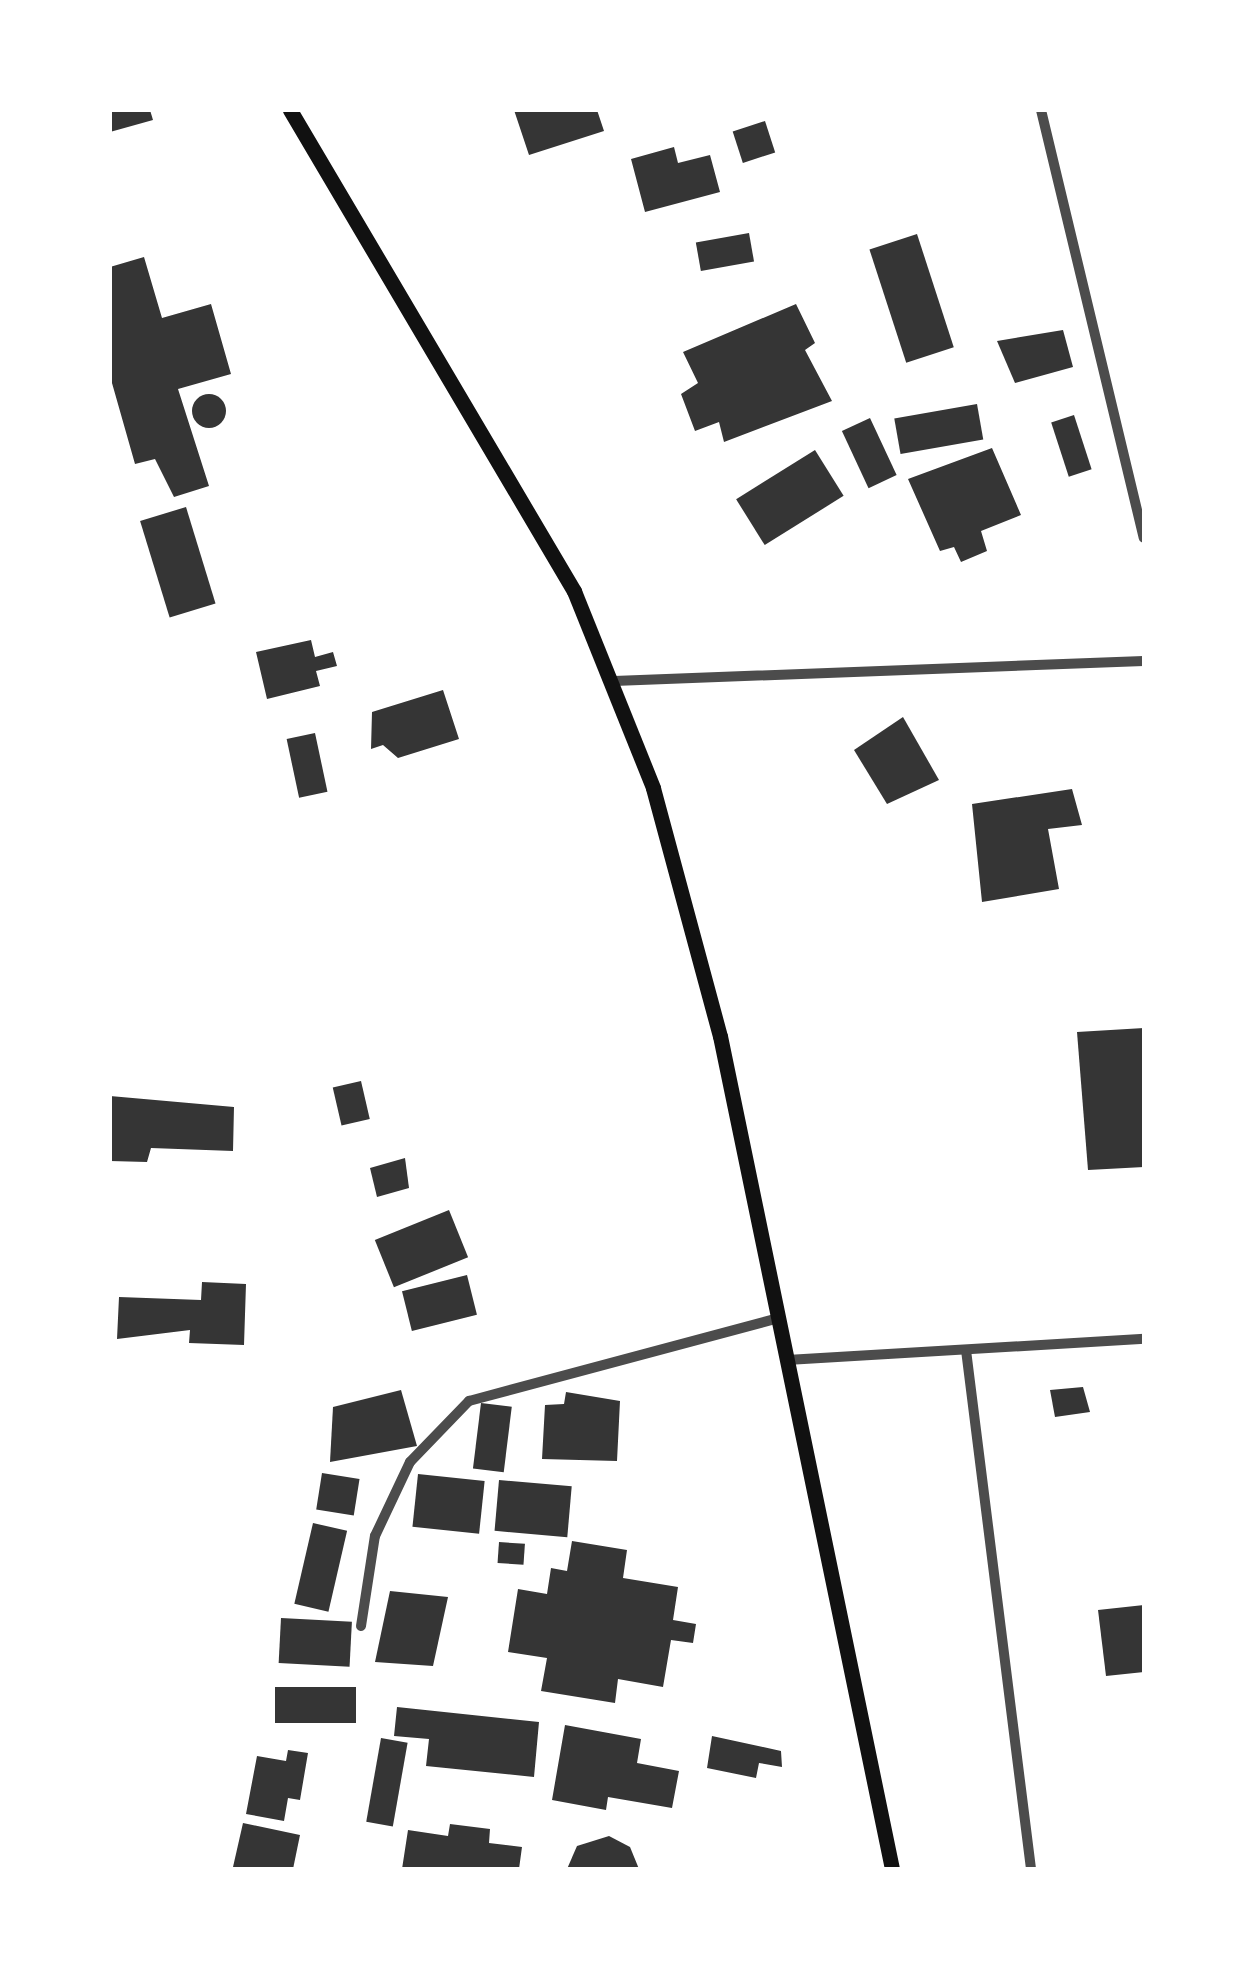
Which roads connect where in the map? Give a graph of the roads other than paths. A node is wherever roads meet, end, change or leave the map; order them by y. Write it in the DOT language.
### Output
graph roads {
  1 [pos="290,110"];
  2 [pos="1042,110"];
  3 [pos="1144,538"];
  4 [pos="1144,660"];
  5 [pos="614,681"];
  6 [pos="779,1318"];
  7 [pos="1144,1339"];
  8 [pos="966,1350"];
  9 [pos="788,1360"];
  10 [pos="360,1626"];
  11 [pos="892,1869"];
  12 [pos="1032,1869"];
  1 -- 5 [label="main road"];
  2 -- 3 [label="street"];
  4 -- 5 [label="street"];
  5 -- 6 [label="main road"];
  6 -- 9 [label="main road"];
  6 -- 10 [label="street"];
  7 -- 8 [label="street"];
  8 -- 9 [label="street"];
  8 -- 12 [label="street"];
  9 -- 11 [label="main road"];
}
